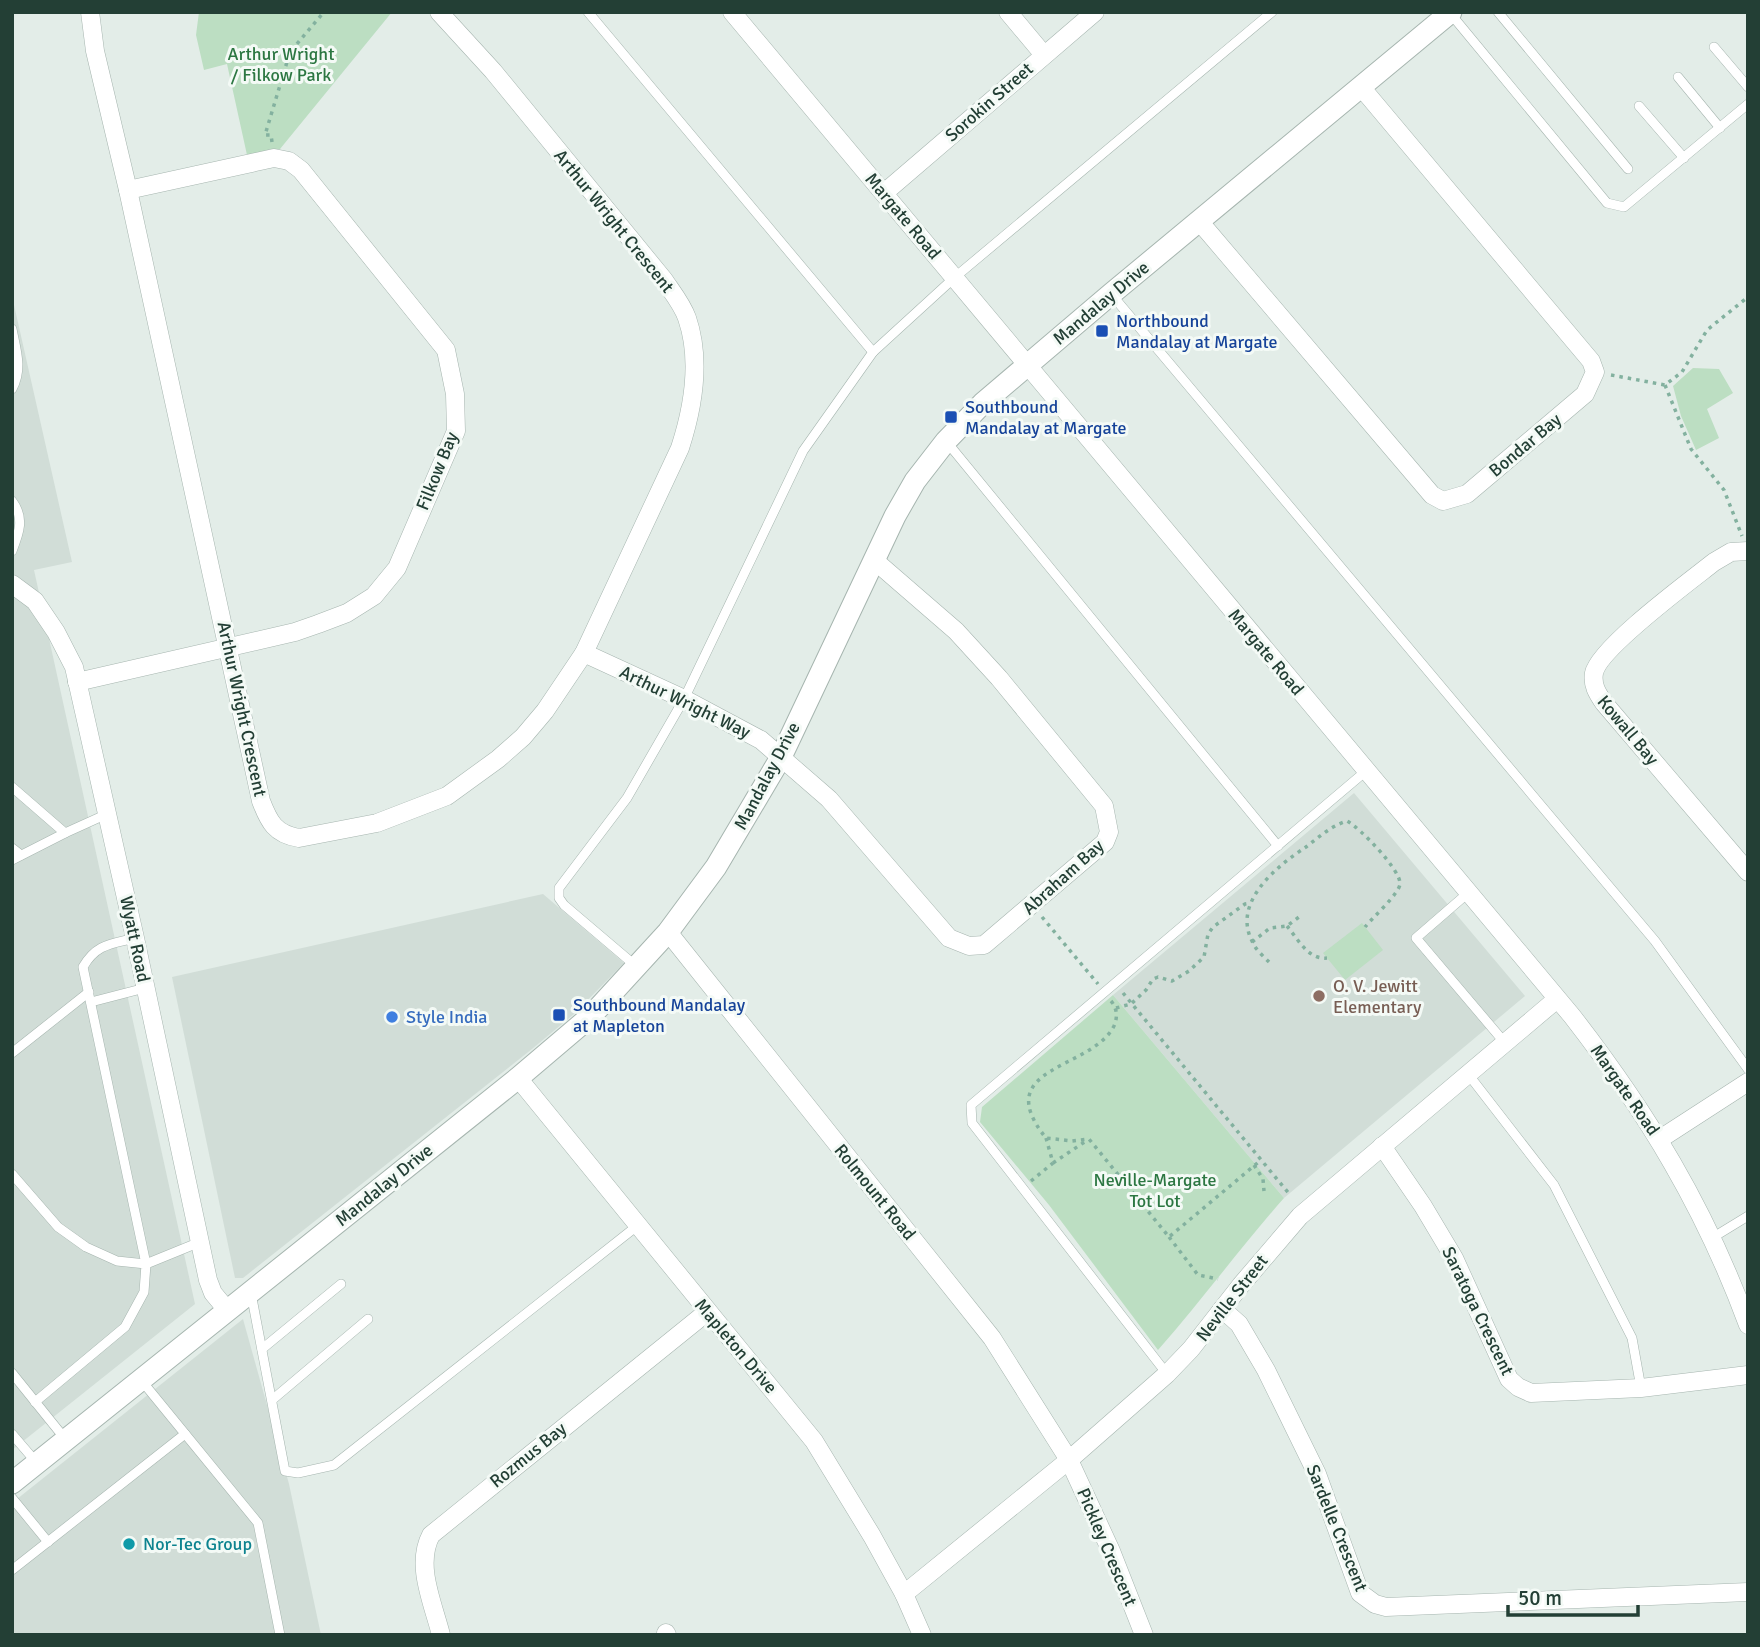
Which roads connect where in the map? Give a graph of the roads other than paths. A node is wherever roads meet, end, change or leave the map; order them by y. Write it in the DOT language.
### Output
graph roads {
  1 [pos="90,12"];
  2 [pos="439,12"];
  3 [pos="588,12"];
  4 [pos="732,12"];
  5 [pos="1009,12"];
  6 [pos="1095,12"];
  7 [pos="1272,12"];
  8 [pos="1498,12"];
  9 [pos="1451,13"];
  10 [pos="1714,47"];
  11 [pos="1044,55"];
  12 [pos="1678,77"];
  13 [pos="1361,87"];
  14 [pos="1748,87"];
  15 [pos="1748,104"];
  16 [pos="1639,106"];
  17 [pos="1720,128"];
  18 [pos="1684,158"];
  19 [pos="1628,169"];
  20 [pos="128,190"];
  21 [pos="884,193"];
  22 [pos="1199,221"];
  23 [pos="954,278"];
  24 [pos="1111,293"];
  25 [pos="12,329"];
  26 [pos="873,352"];
  27 [pos="1027,366"];
  28 [pos="12,389"];
  29 [pos="946,441"];
  30 [pos="12,501"];
  31 [pos="12,551"];
  32 [pos="1747,551"];
  33 [pos="874,560"];
  34 [pos="12,584"];
  35 [pos="228,647"];
  36 [pos="584,653"];
  37 [pos="77,682"];
  38 [pos="684,699"];
  39 [pos="780,758"];
  40 [pos="1366,771"];
  41 [pos="12,787"];
  42 [pos="107,814"];
  43 [pos="65,832"];
  44 [pos="1278,846"];
  45 [pos="12,849"];
  46 [pos="17,858"];
  47 [pos="1748,872"];
  48 [pos="1468,893"];
  49 [pos="668,932"];
  50 [pos="135,938"];
  51 [pos="637,967"];
  52 [pos="145,988"];
  53 [pos="90,997"];
  54 [pos="1557,999"];
  55 [pos="1505,1042"];
  56 [pos="12,1053"];
  57 [pos="1748,1069"];
  58 [pos="1468,1073"];
  59 [pos="518,1078"];
  60 [pos="1748,1082"];
  61 [pos="1660,1139"];
  62 [pos="1382,1146"];
  63 [pos="12,1174"];
  64 [pos="1748,1216"];
  65 [pos="638,1226"];
  66 [pos="1712,1238"];
  67 [pos="200,1242"];
  68 [pos="146,1264"];
  69 [pos="341,1284"];
  70 [pos="251,1291"];
  71 [pos="1222,1309"];
  72 [pos="227,1310"];
  73 [pos="707,1312"];
  74 [pos="368,1319"];
  75 [pos="1748,1325"];
  76 [pos="262,1349"];
  77 [pos="12,1373"];
  78 [pos="1167,1374"];
  79 [pos="1748,1375"];
  80 [pos="140,1379"];
  81 [pos="1641,1388"];
  82 [pos="272,1400"];
  83 [pos="35,1402"];
  84 [pos="12,1433"];
  85 [pos="185,1434"];
  86 [pos="66,1440"];
  87 [pos="1069,1460"];
  88 [pos="37,1463"];
  89 [pos="12,1483"];
  90 [pos="12,1498"];
  91 [pos="48,1542"];
  92 [pos="12,1570"];
  93 [pos="1748,1591"];
  94 [pos="904,1594"];
  95 [pos="280,1635"];
  96 [pos="441,1635"];
  97 [pos="922,1635"];
  98 [pos="1144,1635"];
  1 -- 20 [label="street, Arthur Wright Crescent"];
  2 -- 36 [label="street, Arthur Wright Crescent"];
  3 -- 26 [label="lane"];
  4 -- 21 [label="street, Margate Road"];
  5 -- 11 [label="street"];
  6 -- 11 [label="street, Sorokin Street"];
  7 -- 23 [label="lane"];
  8 -- 19 [label="lane"];
  9 -- 13 [label="street, Mandalay Drive"];
  9 -- 18 [label="lane"];
  10 -- 14 [label="lane"];
  11 -- 21 [label="street, Sorokin Street"];
  12 -- 17 [label="lane"];
  13 -- 22 [label="street, Mandalay Drive"];
  13 -- 22 [label="street, Bondar Bay"];
  15 -- 17 [label="lane"];
  16 -- 18 [label="lane"];
  17 -- 18 [label="lane"];
  20 -- 35 [label="street, Arthur Wright Crescent"];
  20 -- 35 [label="street, Filkow Bay"];
  21 -- 23 [label="street, Margate Road"];
  22 -- 24 [label="street, Mandalay Drive"];
  23 -- 26 [label="lane"];
  23 -- 27 [label="street, Margate Road"];
  24 -- 27 [label="street, Mandalay Drive"];
  24 -- 57 [label="lane"];
  25 -- 28 [label="lane"];
  26 -- 38 [label="lane"];
  27 -- 29 [label="street, Mandalay Drive"];
  27 -- 40 [label="street, Margate Road"];
  29 -- 33 [label="street, Mandalay Drive"];
  29 -- 44 [label="lane"];
  30 -- 31 [label="lane"];
  32 -- 47 [label="street, Kowall Bay"];
  33 -- 39 [label="street, Mandalay Drive"];
  33 -- 39 [label="street, Abraham Bay"];
  34 -- 37 [label="street, Wyatt Road"];
  35 -- 36 [label="street, Arthur Wright Crescent"];
  35 -- 37 [label="street, Filkow Bay"];
  36 -- 38 [label="street, Arthur Wright Way"];
  37 -- 42 [label="street, Wyatt Road"];
  38 -- 39 [label="street, Arthur Wright Way"];
  38 -- 51 [label="lane"];
  39 -- 49 [label="street, Mandalay Drive"];
  40 -- 44 [label="lane"];
  40 -- 48 [label="street, Margate Road"];
  41 -- 43 [label="lane"];
  42 -- 43 [label="lane"];
  42 -- 50 [label="street, Wyatt Road"];
  43 -- 46 [label="lane"];
  44 -- 78 [label="lane"];
  45 -- 46 [label="lane"];
  48 -- 54 [label="street, Margate Road"];
  48 -- 55 [label="lane"];
  49 -- 51 [label="street, Mandalay Drive"];
  49 -- 87 [label="street, Rolmount Road"];
  50 -- 52 [label="street, Wyatt Road"];
  50 -- 53 [label="lane"];
  51 -- 59 [label="street, Mandalay Drive"];
  52 -- 53 [label="lane"];
  52 -- 67 [label="street, Wyatt Road"];
  53 -- 56 [label="lane"];
  53 -- 68 [label="lane"];
  54 -- 55 [label="street, Neville Street"];
  54 -- 61 [label="street, Margate Road"];
  55 -- 58 [label="street, Neville Street"];
  58 -- 62 [label="street, Neville Street"];
  58 -- 81 [label="lane"];
  59 -- 65 [label="street, Mapleton Drive"];
  59 -- 70 [label="street, Mandalay Drive"];
  60 -- 61 [label="street"];
  61 -- 66 [label="street, Margate Road"];
  62 -- 71 [label="street, Neville Street"];
  62 -- 81 [label="street, Saratoga Crescent"];
  63 -- 68 [label="lane"];
  64 -- 66 [label="lane"];
  65 -- 73 [label="street, Mapleton Drive"];
  65 -- 82 [label="lane"];
  66 -- 75 [label="street, Margate Road"];
  67 -- 68 [label="lane"];
  67 -- 72 [label="street, Wyatt Road"];
  68 -- 83 [label="lane"];
  69 -- 76 [label="lane"];
  70 -- 72 [label="street, Mandalay Drive"];
  70 -- 76 [label="lane"];
  71 -- 78 [label="street, Neville Street"];
  71 -- 93 [label="street, Sardelle Crescent"];
  72 -- 80 [label="street, Mandalay Drive"];
  73 -- 94 [label="street, Mapleton Drive"];
  73 -- 96 [label="street, Rozmus Bay"];
  74 -- 82 [label="lane"];
  76 -- 82 [label="lane"];
  77 -- 83 [label="lane"];
  78 -- 87 [label="street, Neville Street"];
  79 -- 81 [label="street, Saratoga Crescent"];
  80 -- 85 [label="lane"];
  80 -- 86 [label="street, Mandalay Drive"];
  83 -- 86 [label="lane"];
  84 -- 88 [label="lane"];
  85 -- 91 [label="lane"];
  85 -- 95 [label="lane"];
  86 -- 88 [label="street, Mandalay Drive"];
  87 -- 94 [label="street, Neville Street"];
  87 -- 98 [label="street, Pickley Crescent"];
  88 -- 89 [label="street, Mandalay Drive"];
  90 -- 91 [label="lane"];
  91 -- 92 [label="lane"];
  94 -- 97 [label="street, Mapleton Drive"];
}
